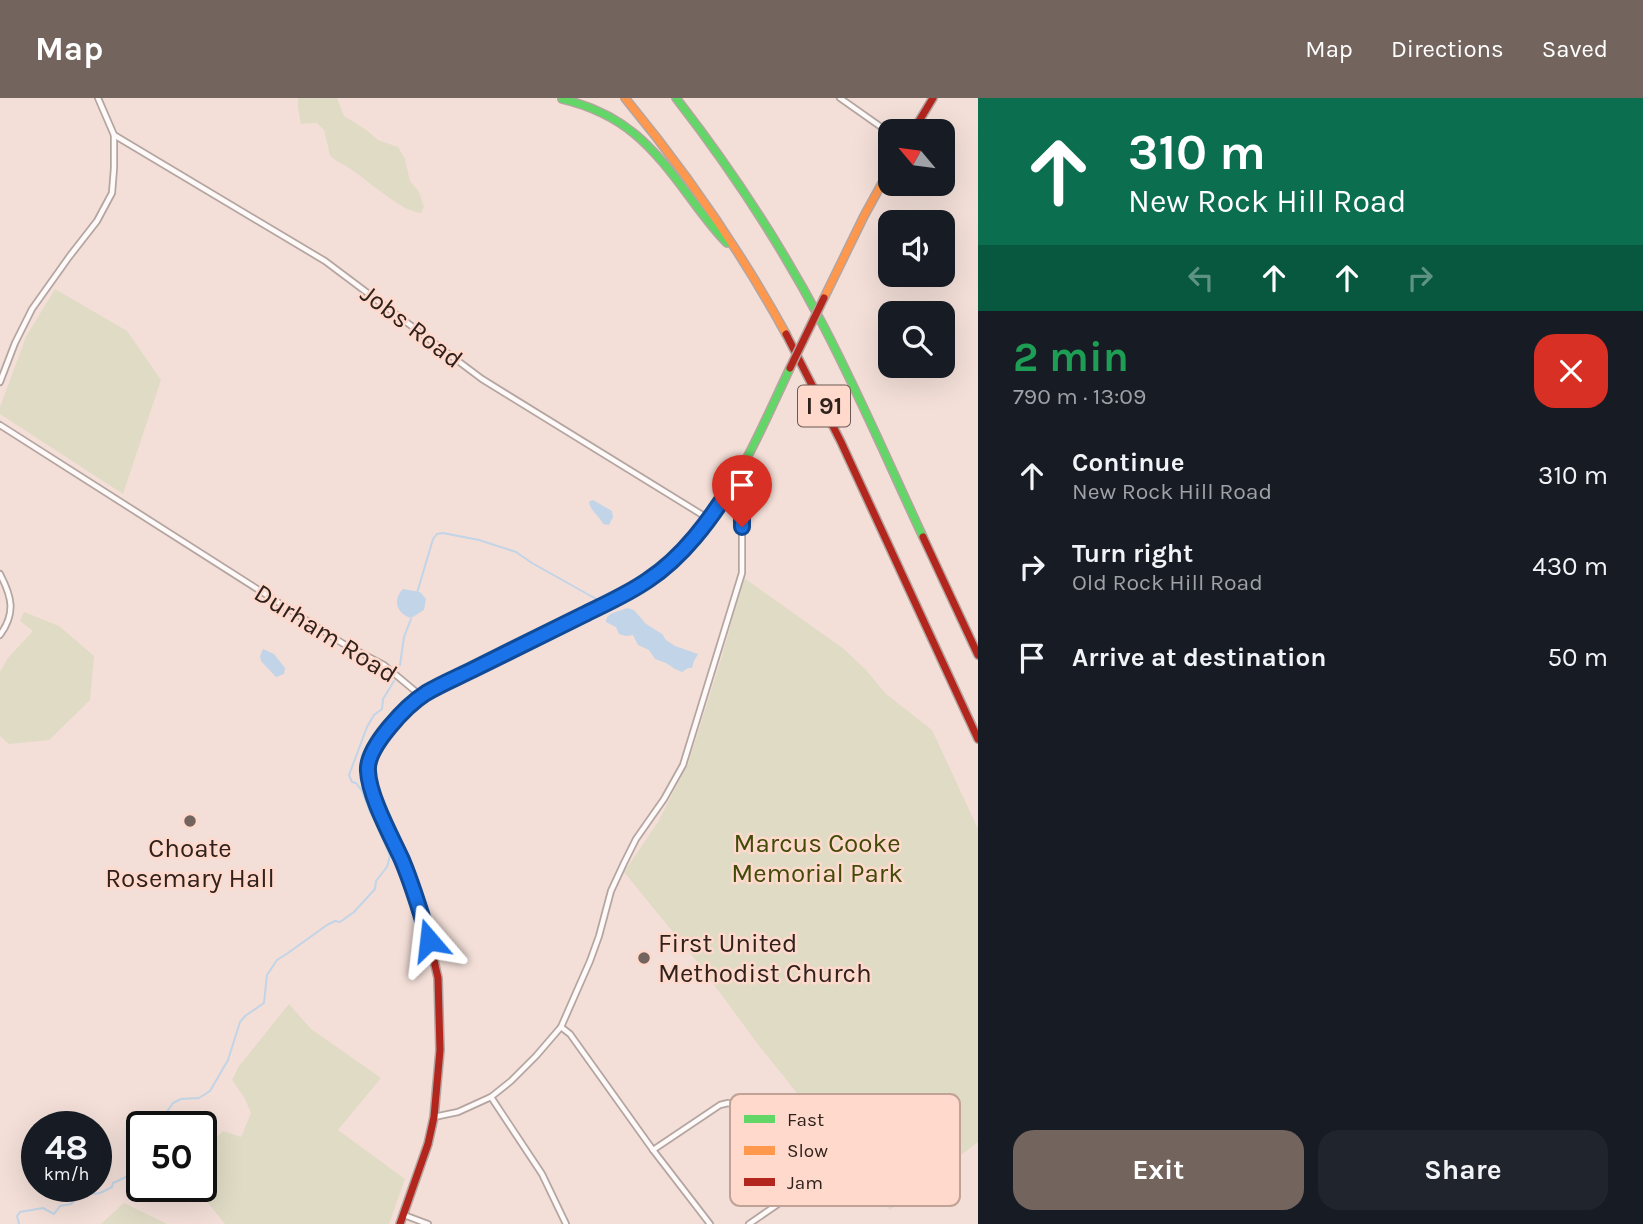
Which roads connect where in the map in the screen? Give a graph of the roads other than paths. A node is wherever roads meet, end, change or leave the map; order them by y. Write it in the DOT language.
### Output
graph roads {
  1 [pos="98,98"];
  2 [pos="625,98"];
  3 [pos="676,98"];
  4 [pos="840,98"];
  5 [pos="933,98"];
  6 [pos="562,99"];
  7 [pos="920,119"];
  8 [pos="878,125"];
  9 [pos="114,135"];
  10 [pos="878,191"];
  11 [pos="736,249"];
  12 [pos="0,382"];
  13 [pos="0,425"];
  14 [pos="732,485"];
  15 [pos="709,519"];
  16 [pos="0,574"];
  17 [pos="0,635"];
  18 [pos="978,655"];
  19 [pos="422,696"];
  20 [pos="978,739"];
  21 [pos="561,1027"];
  22 [pos="491,1097"];
  23 [pos="730,1104"];
  24 [pos="434,1117"];
  25 [pos="653,1150"];
  26 [pos="775,1206"];
  27 [pos="404,1215"];
  28 [pos="400,1224"];
  29 [pos="428,1224"];
  30 [pos="566,1224"];
  31 [pos="710,1224"];
  32 [pos="749,1224"];
  1 -- 9 [label="street"];
  2 -- 11 [label="main road, I 91"];
  3 -- 18 [label="main road, I 91"];
  4 -- 8 [label="street"];
  5 -- 7 [label="main road"];
  6 -- 11 [label="main road"];
  9 -- 12 [label="street"];
  9 -- 15 [label="street, Jobs Road"];
  10 -- 14 [label="main road, bridge"];
  11 -- 20 [label="main road, I 91"];
  13 -- 19 [label="street, Durham Road"];
  14 -- 15 [label="main road"];
  14 -- 21 [label="street"];
  15 -- 19 [label="main road"];
  16 -- 17 [label="street"];
  19 -- 24 [label="main road, Durham Road"];
  21 -- 22 [label="street"];
  21 -- 25 [label="street"];
  22 -- 24 [label="street"];
  22 -- 30 [label="street"];
  23 -- 25 [label="street"];
  24 -- 27 [label="main road, Durham Road"];
  25 -- 31 [label="street"];
  26 -- 32 [label="street"];
  27 -- 28 [label="main road, Durham Road"];
  27 -- 29 [label="street"];
}
